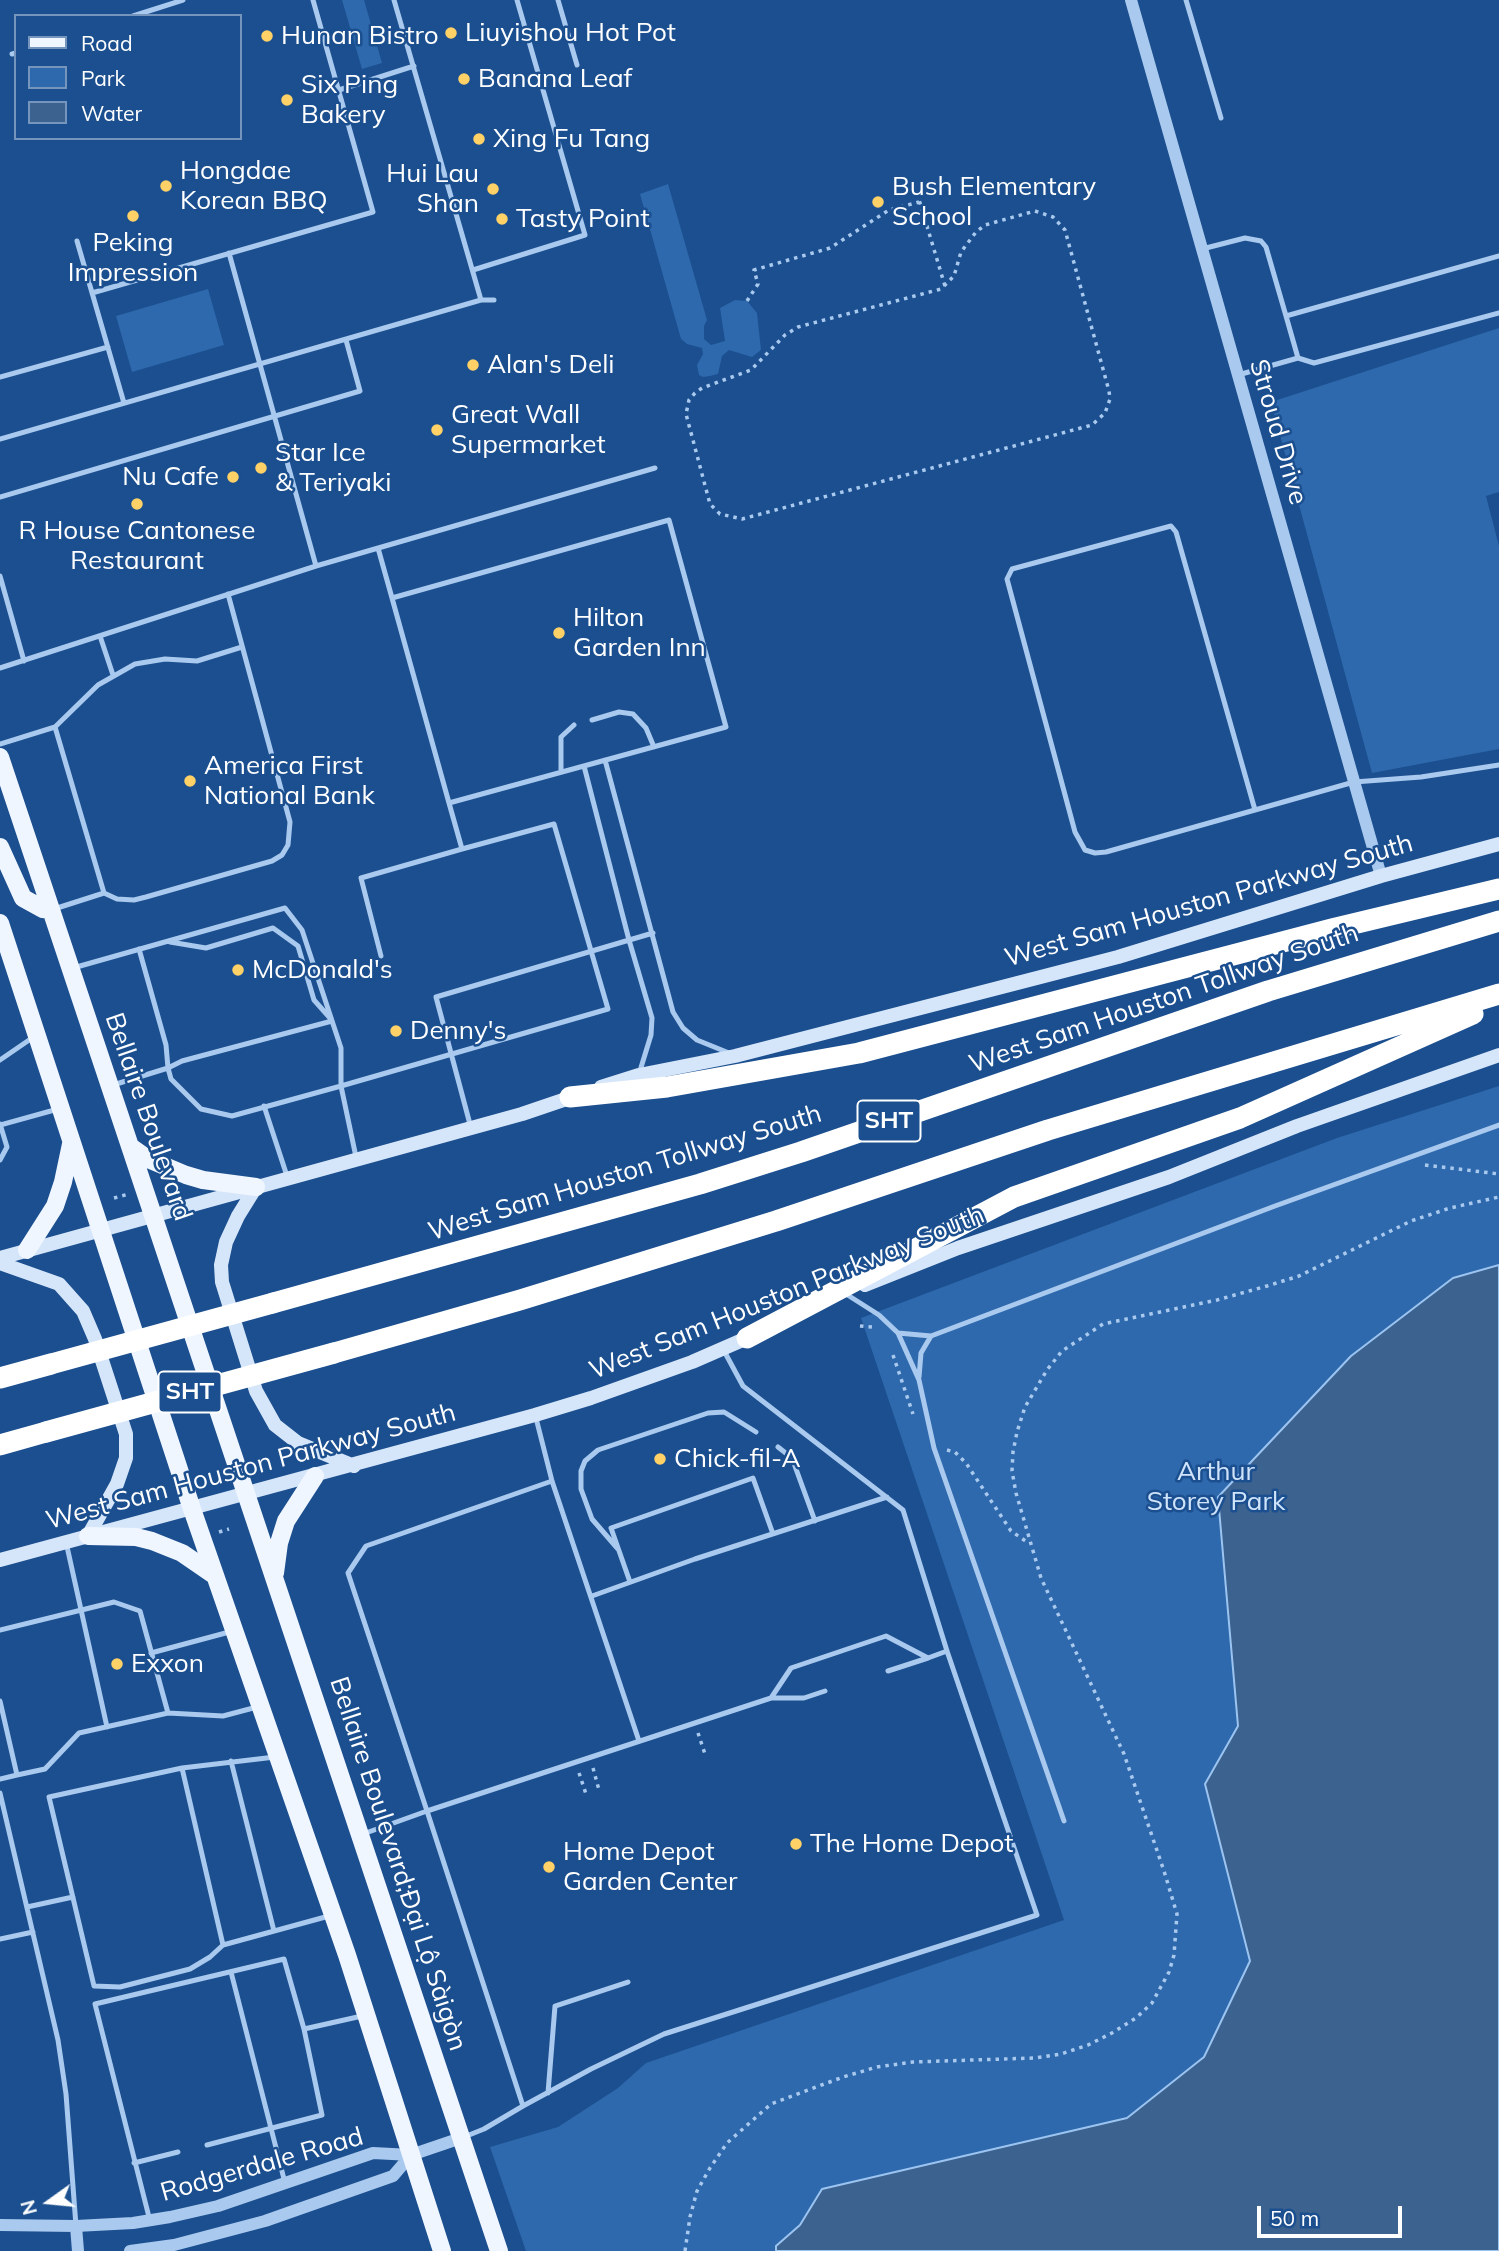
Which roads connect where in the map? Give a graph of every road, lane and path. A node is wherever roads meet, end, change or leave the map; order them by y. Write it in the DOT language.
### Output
graph roads {
  1 [pos="183,0"];
  2 [pos="313,0"];
  3 [pos="394,0"];
  4 [pos="517,0"];
  5 [pos="558,0"];
  6 [pos="1131,0"];
  7 [pos="1186,0"];
  8 [pos="139,14"];
  9 [pos="577,65"];
  10 [pos="414,66"];
  11 [pos="339,90"];
  12 [pos="1222,118"];
  13 [pos="917,193"];
  14 [pos="919,202"];
  15 [pos="77,241"];
  16 [pos="1202,249"];
  17 [pos="229,253"];
  18 [pos="1499,256"];
  19 [pos="473,270"];
  20 [pos="945,286"];
  21 [pos="92,293"];
  22 [pos="481,300"];
  23 [pos="494,300"];
  24 [pos="747,301"];
  25 [pos="1499,313"];
  26 [pos="1286,316"];
  27 [pos="346,340"];
  28 [pos="108,347"];
  29 [pos="1298,358"];
  30 [pos="260,364"];
  31 [pos="1238,375"];
  32 [pos="0,377"];
  33 [pos="124,403"];
  34 [pos="275,416"];
  35 [pos="0,439"];
  36 [pos="655,468"];
  37 [pos="0,497"];
  38 [pos="378,548"];
  39 [pos="316,566"];
  40 [pos="0,576"];
  41 [pos="228,594"];
  42 [pos="392,598"];
  43 [pos="100,636"];
  44 [pos="242,648"];
  45 [pos="24,660"];
  46 [pos="0,668"];
  47 [pos="113,675"];
  48 [pos="592,720"];
  49 [pos="574,725"];
  50 [pos="55,727"];
  51 [pos="0,744"];
  52 [pos="654,747"];
  53 [pos="0,757"];
  54 [pos="605,760"];
  55 [pos="1499,765"];
  56 [pos="584,766"];
  57 [pos="561,772"];
  58 [pos="1354,782"];
  59 [pos="450,803"];
  60 [pos="1255,810"];
  61 [pos="1499,844"];
  62 [pos="0,847"];
  63 [pos="462,849"];
  64 [pos="1381,876"];
  65 [pos="1499,888"];
  66 [pos="104,893"];
  67 [pos="51,910"];
  68 [pos="1499,921"];
  69 [pos="0,923"];
  70 [pos="653,933"];
  71 [pos="629,940"];
  72 [pos="165,942"];
  73 [pos="139,949"];
  74 [pos="591,952"];
  75 [pos="382,956"];
  76 [pos="71,969"];
  77 [pos="1499,994"];
  78 [pos="1499,1002"];
  79 [pos="332,1021"];
  80 [pos="37,1035"];
  81 [pos="450,1053"];
  82 [pos="1499,1055"];
  83 [pos="735,1056"];
  84 [pos="0,1060"];
  85 [pos="168,1068"];
  86 [pos="639,1075"];
  87 [pos="110,1086"];
  88 [pos="341,1086"];
  89 [pos="570,1097"];
  90 [pos="264,1106"];
  91 [pos="61,1108"];
  92 [pos="0,1125"];
  93 [pos="1499,1125"];
  94 [pos="471,1128"];
  95 [pos="71,1141"];
  96 [pos="131,1147"];
  97 [pos="1413,1156"];
  98 [pos="356,1158"];
  99 [pos="0,1160"];
  100 [pos="1499,1174"];
  101 [pos="288,1179"];
  102 [pos="256,1187"];
  103 [pos="129,1194"];
  104 [pos="1499,1197"];
  105 [pos="114,1198"];
  106 [pos="153,1215"];
  107 [pos="101,1230"];
  108 [pos="27,1250"];
  109 [pos="0,1260"];
  110 [pos="845,1293"];
  111 [pos="860,1326"];
  112 [pos="884,1329"];
  113 [pos="898,1333"];
  114 [pos="931,1336"];
  115 [pos="747,1338"];
  116 [pos="723,1349"];
  117 [pos="892,1353"];
  118 [pos="0,1378"];
  119 [pos="919,1380"];
  120 [pos="535,1415"];
  121 [pos="917,1421"];
  122 [pos="756,1432"];
  123 [pos="0,1444"];
  124 [pos="778,1447"];
  125 [pos="934,1448"];
  126 [pos="354,1466"];
  127 [pos="315,1476"];
  128 [pos="552,1480"];
  129 [pos="247,1494"];
  130 [pos="887,1497"];
  131 [pos="192,1509"];
  132 [pos="815,1521"];
  133 [pos="229,1529"];
  134 [pos="219,1532"];
  135 [pos="773,1534"];
  136 [pos="88,1536"];
  137 [pos="66,1542"];
  138 [pos="1029,1544"];
  139 [pos="618,1549"];
  140 [pos="0,1560"];
  141 [pos="215,1576"];
  142 [pos="274,1576"];
  143 [pos="630,1582"];
  144 [pos="592,1596"];
  145 [pos="81,1610"];
  146 [pos="0,1630"];
  147 [pos="234,1630"];
  148 [pos="947,1651"];
  149 [pos="151,1653"];
  150 [pos="928,1658"];
  151 [pos="888,1671"];
  152 [pos="825,1691"];
  153 [pos="771,1698"];
  154 [pos="0,1701"];
  155 [pos="260,1706"];
  156 [pos="167,1713"];
  157 [pos="694,1723"];
  158 [pos="107,1727"];
  159 [pos="639,1741"];
  160 [pos="705,1754"];
  161 [pos="278,1757"];
  162 [pos="590,1758"];
  163 [pos="231,1760"];
  164 [pos="576,1763"];
  165 [pos="181,1768"];
  166 [pos="17,1775"];
  167 [pos="0,1779"];
  168 [pos="600,1790"];
  169 [pos="0,1793"];
  170 [pos="586,1794"];
  171 [pos="427,1811"];
  172 [pos="1064,1821"];
  173 [pos="360,1835"];
  174 [pos="73,1896"];
  175 [pos="27,1907"];
  176 [pos="333,1915"];
  177 [pos="274,1931"];
  178 [pos="33,1932"];
  179 [pos="0,1937"];
  180 [pos="223,1945"];
  181 [pos="231,1972"];
  182 [pos="628,1982"];
  183 [pos="366,2015"];
  184 [pos="304,2029"];
  185 [pos="548,2093"];
  186 [pos="523,2106"];
  187 [pos="272,2129"];
  188 [pos="461,2138"];
  189 [pos="207,2145"];
  190 [pos="178,2152"];
  191 [pos="411,2155"];
  192 [pos="134,2163"];
  193 [pos="285,2183"];
  194 [pos="150,2221"];
  195 [pos="0,2225"];
  196 [pos="76,2226"];
  197 [pos="78,2251"];
  198 [pos="130,2251"];
  199 [pos="442,2251"];
  200 [pos="499,2251"];
  201 [pos="685,2251"];
  1 -- 8 [label="lane"];
  2 -- 11 [label="lane"];
  3 -- 10 [label="lane"];
  4 -- 19 [label="lane"];
  5 -- 9 [label="lane"];
  6 -- 16 [label="street, Stroud Drive"];
  7 -- 12 [label="lane"];
  10 -- 11 [label="lane"];
  10 -- 19 [label="lane"];
  11 -- 17 [label="lane"];
  13 -- 14 [label="path"];
  14 -- 20 [label="path"];
  14 -- 24 [label="path"];
  15 -- 21 [label="lane"];
  16 -- 26 [label="lane"];
  16 -- 31 [label="street, Stroud Drive"];
  17 -- 21 [label="lane"];
  17 -- 30 [label="lane"];
  18 -- 26 [label="lane"];
  19 -- 22 [label="lane"];
  20 -- 20 [label="path"];
  21 -- 28 [label="lane"];
  22 -- 23 [label="lane"];
  22 -- 27 [label="lane"];
  25 -- 29 [label="lane"];
  26 -- 29 [label="lane"];
  27 -- 30 [label="lane"];
  27 -- 34 [label="lane"];
  28 -- 32 [label="lane"];
  28 -- 33 [label="lane"];
  29 -- 31 [label="lane"];
  30 -- 33 [label="lane"];
  30 -- 34 [label="lane"];
  31 -- 58 [label="street, Stroud Drive"];
  33 -- 35 [label="lane"];
  34 -- 37 [label="lane"];
  34 -- 39 [label="lane"];
  36 -- 38 [label="lane"];
  38 -- 39 [label="lane"];
  38 -- 42 [label="lane"];
  39 -- 41 [label="lane"];
  40 -- 45 [label="lane"];
  41 -- 43 [label="lane"];
  41 -- 44 [label="lane"];
  42 -- 52 [label="lane"];
  42 -- 59 [label="lane"];
  43 -- 45 [label="lane"];
  43 -- 47 [label="lane"];
  44 -- 47 [label="lane"];
  44 -- 66 [label="lane"];
  45 -- 46 [label="lane"];
  47 -- 50 [label="lane"];
  48 -- 52 [label="lane"];
  49 -- 57 [label="lane"];
  50 -- 51 [label="lane"];
  50 -- 66 [label="lane"];
  52 -- 54 [label="lane"];
  53 -- 67 [label="main road, Bellaire Boulevard"];
  54 -- 56 [label="lane"];
  54 -- 70 [label="lane"];
  55 -- 58 [label="lane"];
  56 -- 57 [label="lane"];
  56 -- 71 [label="lane"];
  57 -- 59 [label="lane"];
  58 -- 60 [label="lane"];
  58 -- 64 [label="street, Stroud Drive"];
  59 -- 63 [label="lane"];
  60 -- 60 [label="lane"];
  61 -- 64 [label="main road, West Sam Houston Parkway South"];
  62 -- 67 [label="main road"];
  63 -- 74 [label="lane"];
  63 -- 75 [label="lane"];
  64 -- 83 [label="main road, West Sam Houston Parkway South"];
  65 -- 89 [label="highway"];
  66 -- 67 [label="lane"];
  67 -- 76 [label="main road, Bellaire Boulevard"];
  68 -- 118 [label="highway, West Sam Houston Tollway South / SHT, bridge"];
  69 -- 80 [label="main road"];
  70 -- 71 [label="lane"];
  70 -- 83 [label="lane"];
  71 -- 74 [label="lane"];
  71 -- 86 [label="lane"];
  72 -- 73 [label="lane"];
  72 -- 79 [label="lane"];
  72 -- 79 [label="lane"];
  73 -- 76 [label="lane"];
  73 -- 85 [label="lane"];
  74 -- 81 [label="lane"];
  74 -- 81 [label="lane"];
  76 -- 87 [label="main road, Bellaire Boulevard"];
  77 -- 123 [label="highway, SHT, bridge"];
  78 -- 115 [label="highway"];
  79 -- 85 [label="lane"];
  79 -- 88 [label="lane"];
  80 -- 84 [label="lane"];
  80 -- 91 [label="main road"];
  81 -- 88 [label="lane"];
  81 -- 94 [label="lane"];
  82 -- 110 [label="main road, West Sam Houston Parkway South"];
  83 -- 86 [label="main road, West Sam Houston Parkway South"];
  85 -- 87 [label="lane"];
  85 -- 90 [label="lane"];
  86 -- 89 [label="main road, West Sam Houston Parkway South"];
  87 -- 96 [label="main road, Bellaire Boulevard"];
  88 -- 90 [label="lane"];
  88 -- 98 [label="lane"];
  89 -- 94 [label="main road, West Sam Houston Parkway South"];
  90 -- 101 [label="lane"];
  91 -- 92 [label="lane"];
  91 -- 95 [label="main road"];
  92 -- 99 [label="lane"];
  93 -- 97 [label="lane"];
  94 -- 98 [label="main road, West Sam Houston Parkway South"];
  95 -- 107 [label="main road"];
  95 -- 108 [label="main road"];
  96 -- 102 [label="main road"];
  96 -- 106 [label="main road, Bellaire Boulevard"];
  97 -- 100 [label="path"];
  97 -- 114 [label="lane"];
  98 -- 101 [label="main road, West Sam Houston Parkway South"];
  101 -- 102 [label="main road, West Sam Houston Parkway South"];
  102 -- 106 [label="main road, West Sam Houston Parkway South"];
  102 -- 126 [label="main road"];
  103 -- 105 [label="path"];
  104 -- 138 [label="path"];
  106 -- 107 [label="main road, West Sam Houston Parkway South"];
  106 -- 129 [label="main road, Bellaire Boulevard"];
  107 -- 108 [label="main road, West Sam Houston Parkway South"];
  107 -- 131 [label="main road"];
  108 -- 109 [label="main road, West Sam Houston Parkway South"];
  109 -- 136 [label="main road"];
  110 -- 113 [label="lane"];
  110 -- 115 [label="main road, West Sam Houston Parkway South"];
  111 -- 112 [label="path"];
  113 -- 114 [label="lane"];
  113 -- 119 [label="lane"];
  114 -- 119 [label="lane"];
  115 -- 116 [label="main road, West Sam Houston Parkway South"];
  116 -- 120 [label="main road, West Sam Houston Parkway South"];
  116 -- 130 [label="lane"];
  117 -- 121 [label="path"];
  119 -- 125 [label="lane"];
  120 -- 126 [label="main road, West Sam Houston Parkway South"];
  120 -- 128 [label="lane"];
  122 -- 139 [label="lane"];
  124 -- 132 [label="lane"];
  125 -- 138 [label="path"];
  125 -- 172 [label="lane"];
  126 -- 127 [label="main road, West Sam Houston Parkway South"];
  127 -- 129 [label="main road, West Sam Houston Parkway South"];
  127 -- 142 [label="main road"];
  128 -- 144 [label="lane"];
  128 -- 171 [label="lane"];
  129 -- 131 [label="main road, West Sam Houston Parkway South"];
  129 -- 142 [label="main road, Bellaire Boulevard;Đại Lộ Sàigòn"];
  130 -- 132 [label="lane"];
  130 -- 148 [label="lane"];
  131 -- 136 [label="main road, West Sam Houston Parkway South"];
  131 -- 141 [label="main road"];
  132 -- 135 [label="lane"];
  133 -- 134 [label="path"];
  135 -- 139 [label="lane"];
  135 -- 143 [label="lane"];
  136 -- 137 [label="main road, West Sam Houston Parkway South"];
  136 -- 141 [label="main road"];
  137 -- 140 [label="main road, West Sam Houston Parkway South"];
  137 -- 145 [label="lane"];
  138 -- 201 [label="path"];
  139 -- 143 [label="lane"];
  141 -- 147 [label="main road"];
  142 -- 173 [label="main road, Bellaire Boulevard;Đại Lộ Sàigòn"];
  143 -- 144 [label="lane"];
  144 -- 159 [label="lane"];
  145 -- 146 [label="lane"];
  145 -- 149 [label="lane"];
  145 -- 158 [label="lane"];
  147 -- 149 [label="lane"];
  147 -- 155 [label="main road"];
  148 -- 150 [label="lane"];
  148 -- 185 [label="lane"];
  149 -- 156 [label="lane"];
  150 -- 151 [label="lane"];
  150 -- 153 [label="lane"];
  152 -- 153 [label="lane"];
  153 -- 157 [label="lane"];
  154 -- 166 [label="lane"];
  155 -- 156 [label="lane"];
  155 -- 161 [label="main road"];
  156 -- 158 [label="lane"];
  157 -- 159 [label="lane"];
  157 -- 160 [label="path"];
  158 -- 166 [label="lane"];
  159 -- 162 [label="lane"];
  161 -- 163 [label="lane"];
  161 -- 176 [label="main road"];
  162 -- 164 [label="lane"];
  162 -- 168 [label="path"];
  163 -- 165 [label="lane"];
  163 -- 177 [label="lane"];
  164 -- 170 [label="path"];
  164 -- 171 [label="lane"];
  165 -- 174 [label="lane"];
  165 -- 180 [label="lane"];
  166 -- 167 [label="lane"];
  169 -- 175 [label="lane"];
  171 -- 173 [label="lane"];
  171 -- 186 [label="lane"];
  173 -- 188 [label="main road, Bellaire Boulevard;Đại Lộ Sàigòn"];
  174 -- 175 [label="lane"];
  174 -- 180 [label="lane"];
  175 -- 178 [label="lane"];
  176 -- 177 [label="lane"];
  176 -- 183 [label="main road"];
  177 -- 180 [label="lane"];
  178 -- 179 [label="lane"];
  178 -- 196 [label="lane"];
  181 -- 184 [label="lane"];
  181 -- 187 [label="lane"];
  181 -- 192 [label="lane"];
  182 -- 185 [label="lane"];
  183 -- 184 [label="lane"];
  183 -- 191 [label="main road"];
  184 -- 187 [label="lane"];
  185 -- 186 [label="lane"];
  186 -- 188 [label="lane"];
  187 -- 189 [label="lane"];
  187 -- 193 [label="lane"];
  188 -- 191 [label="street, Rodgerdale Road"];
  188 -- 200 [label="main road, Bellaire Boulevard;Đại Lộ Sàigòn"];
  190 -- 192 [label="lane"];
  191 -- 193 [label="street, Rodgerdale Road"];
  191 -- 198 [label="street, Rodgerdale Road"];
  191 -- 199 [label="main road"];
  192 -- 194 [label="lane"];
  193 -- 194 [label="street, Rodgerdale Road"];
  194 -- 196 [label="street, Rodgerdale Road"];
  195 -- 196 [label="street, Rodgerdale Road"];
  196 -- 197 [label="street"];
}
